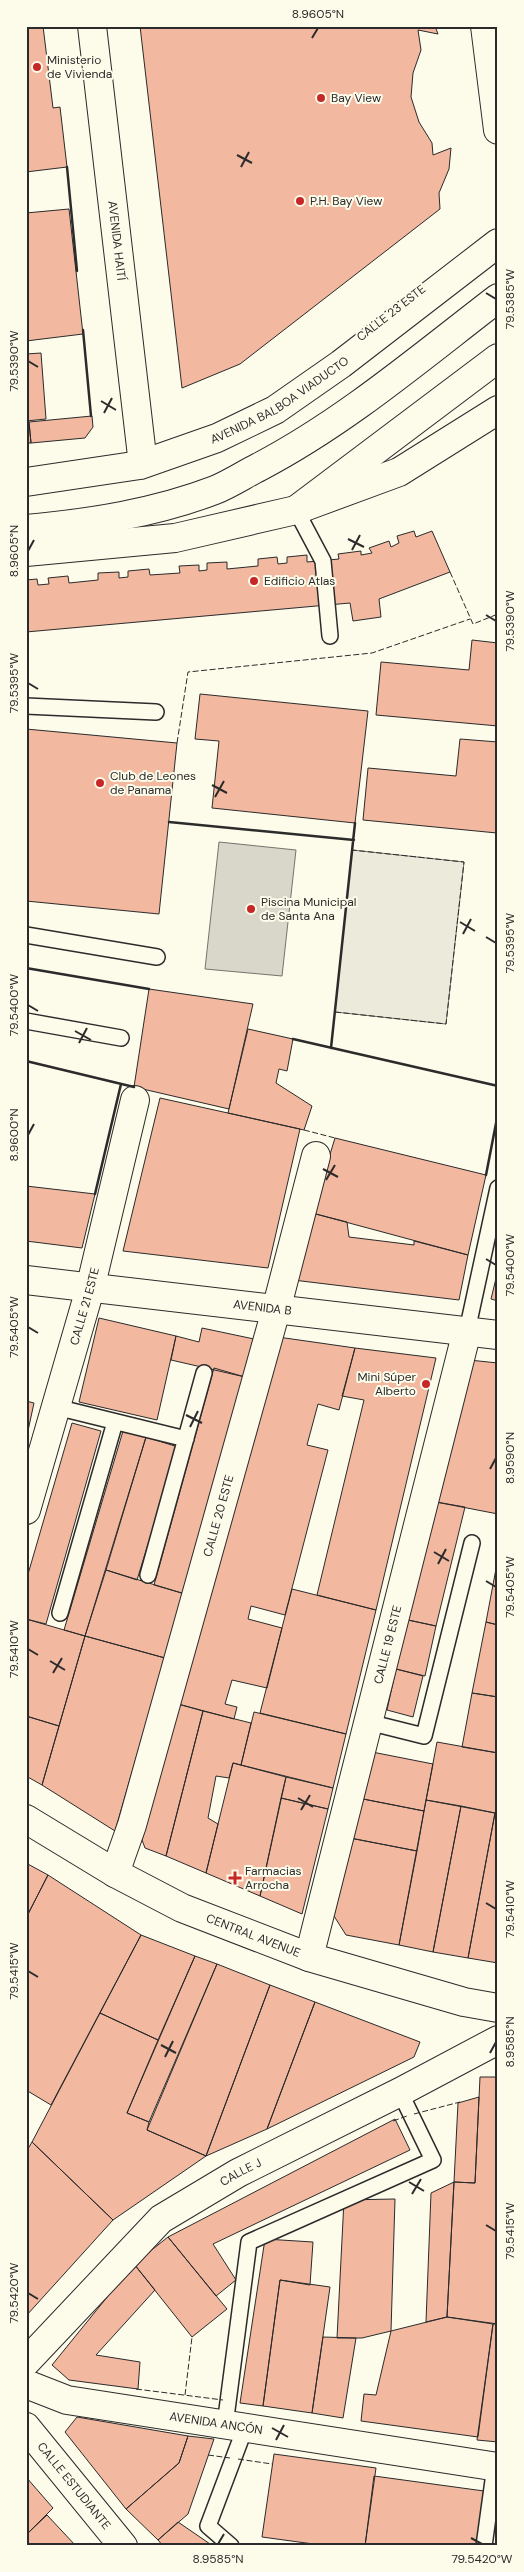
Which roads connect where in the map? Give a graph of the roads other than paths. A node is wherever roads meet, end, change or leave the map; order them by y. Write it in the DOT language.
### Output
graph roads {
  1 [pos="92,26"];
  2 [pos="485,26"];
  3 [pos="498,130"];
  4 [pos="498,230"];
  5 [pos="498,243"];
  6 [pos="498,298"];
  7 [pos="498,358"];
  8 [pos="498,410"];
  9 [pos="142,456"];
  10 [pos="26,468"];
  11 [pos="26,482"];
  12 [pos="296,510"];
  13 [pos="26,529"];
  14 [pos="26,552"];
  15 [pos="330,636"];
  16 [pos="26,706"];
  17 [pos="156,712"];
  18 [pos="26,935"];
  19 [pos="158,957"];
  20 [pos="26,1021"];
  21 [pos="120,1038"];
  22 [pos="135,1100"];
  23 [pos="316,1156"];
  24 [pos="498,1188"];
  25 [pos="26,1280"];
  26 [pos="90,1290"];
  27 [pos="276,1310"];
  28 [pos="467,1331"];
  29 [pos="498,1335"];
  30 [pos="204,1373"];
  31 [pos="56,1407"];
  32 [pos="115,1422"];
  33 [pos="186,1439"];
  34 [pos="27,1504"];
  35 [pos="472,1543"];
  36 [pos="148,1575"];
  37 [pos="60,1613"];
  38 [pos="368,1722"];
  39 [pos="26,1819"];
  40 [pos="115,1873"];
  41 [pos="309,1957"];
  42 [pos="498,2008"];
  43 [pos="498,2040"];
  44 [pos="400,2092"];
  45 [pos="26,2362"];
  46 [pos="26,2384"];
  47 [pos="235,2426"];
  48 [pos="26,2427"];
  49 [pos="496,2466"];
  50 [pos="123,2546"];
  51 [pos="232,2546"];
  52 [pos="484,2546"];
  1 -- 9 [label="main road, AVENIDA HAITÍ"];
  2 -- 3 [label="main road"];
  4 -- 9 [label="main road, CALLE 23 ESTE"];
  5 -- 11 [label="main road, AVENIDA BALBOA VIADUCTO"];
  6 -- 13 [label="main road"];
  7 -- 12 [label="main road"];
  8 -- 12 [label="main road"];
  9 -- 10 [label="main road, CALLE 23 ESTE"];
  12 -- 14 [label="main road"];
  12 -- 15 [label="lane"];
  16 -- 17 [label="lane"];
  18 -- 19 [label="lane"];
  20 -- 21 [label="lane"];
  22 -- 26 [label="main road, CALLE 21 ESTE"];
  23 -- 27 [label="main road, CALLE 20 ESTE"];
  24 -- 28 [label="lane"];
  25 -- 26 [label="main road, AVENIDA B"];
  26 -- 27 [label="main road, AVENIDA B"];
  26 -- 31 [label="main road, CALLE 21 ESTE"];
  27 -- 28 [label="main road, AVENIDA B"];
  27 -- 40 [label="main road, CALLE 20 ESTE"];
  28 -- 29 [label="main road, AVENIDA B"];
  28 -- 38 [label="main road, CALLE 19 ESTE"];
  30 -- 33 [label="lane"];
  31 -- 32 [label="lane"];
  31 -- 34 [label="main road, CALLE 21 ESTE"];
  32 -- 33 [label="lane"];
  32 -- 37 [label="lane"];
  33 -- 36 [label="lane"];
  35 -- 38 [label="lane"];
  38 -- 41 [label="main road, CALLE 19 ESTE"];
  39 -- 40 [label="main road, CENTRAL AVENUE"];
  40 -- 41 [label="main road, CENTRAL AVENUE"];
  41 -- 42 [label="main road, CENTRAL AVENUE"];
  43 -- 44 [label="main road, CALLE J"];
  44 -- 45 [label="main road, CALLE J"];
  44 -- 47 [label="lane"];
  46 -- 47 [label="main road, AVENIDA ANCÓN"];
  47 -- 49 [label="main road, AVENIDA ANCÓN"];
  47 -- 51 [label="lane"];
  48 -- 50 [label="main road, CALLE ESTUDIANTE"];
  49 -- 52 [label="lane"];
}
